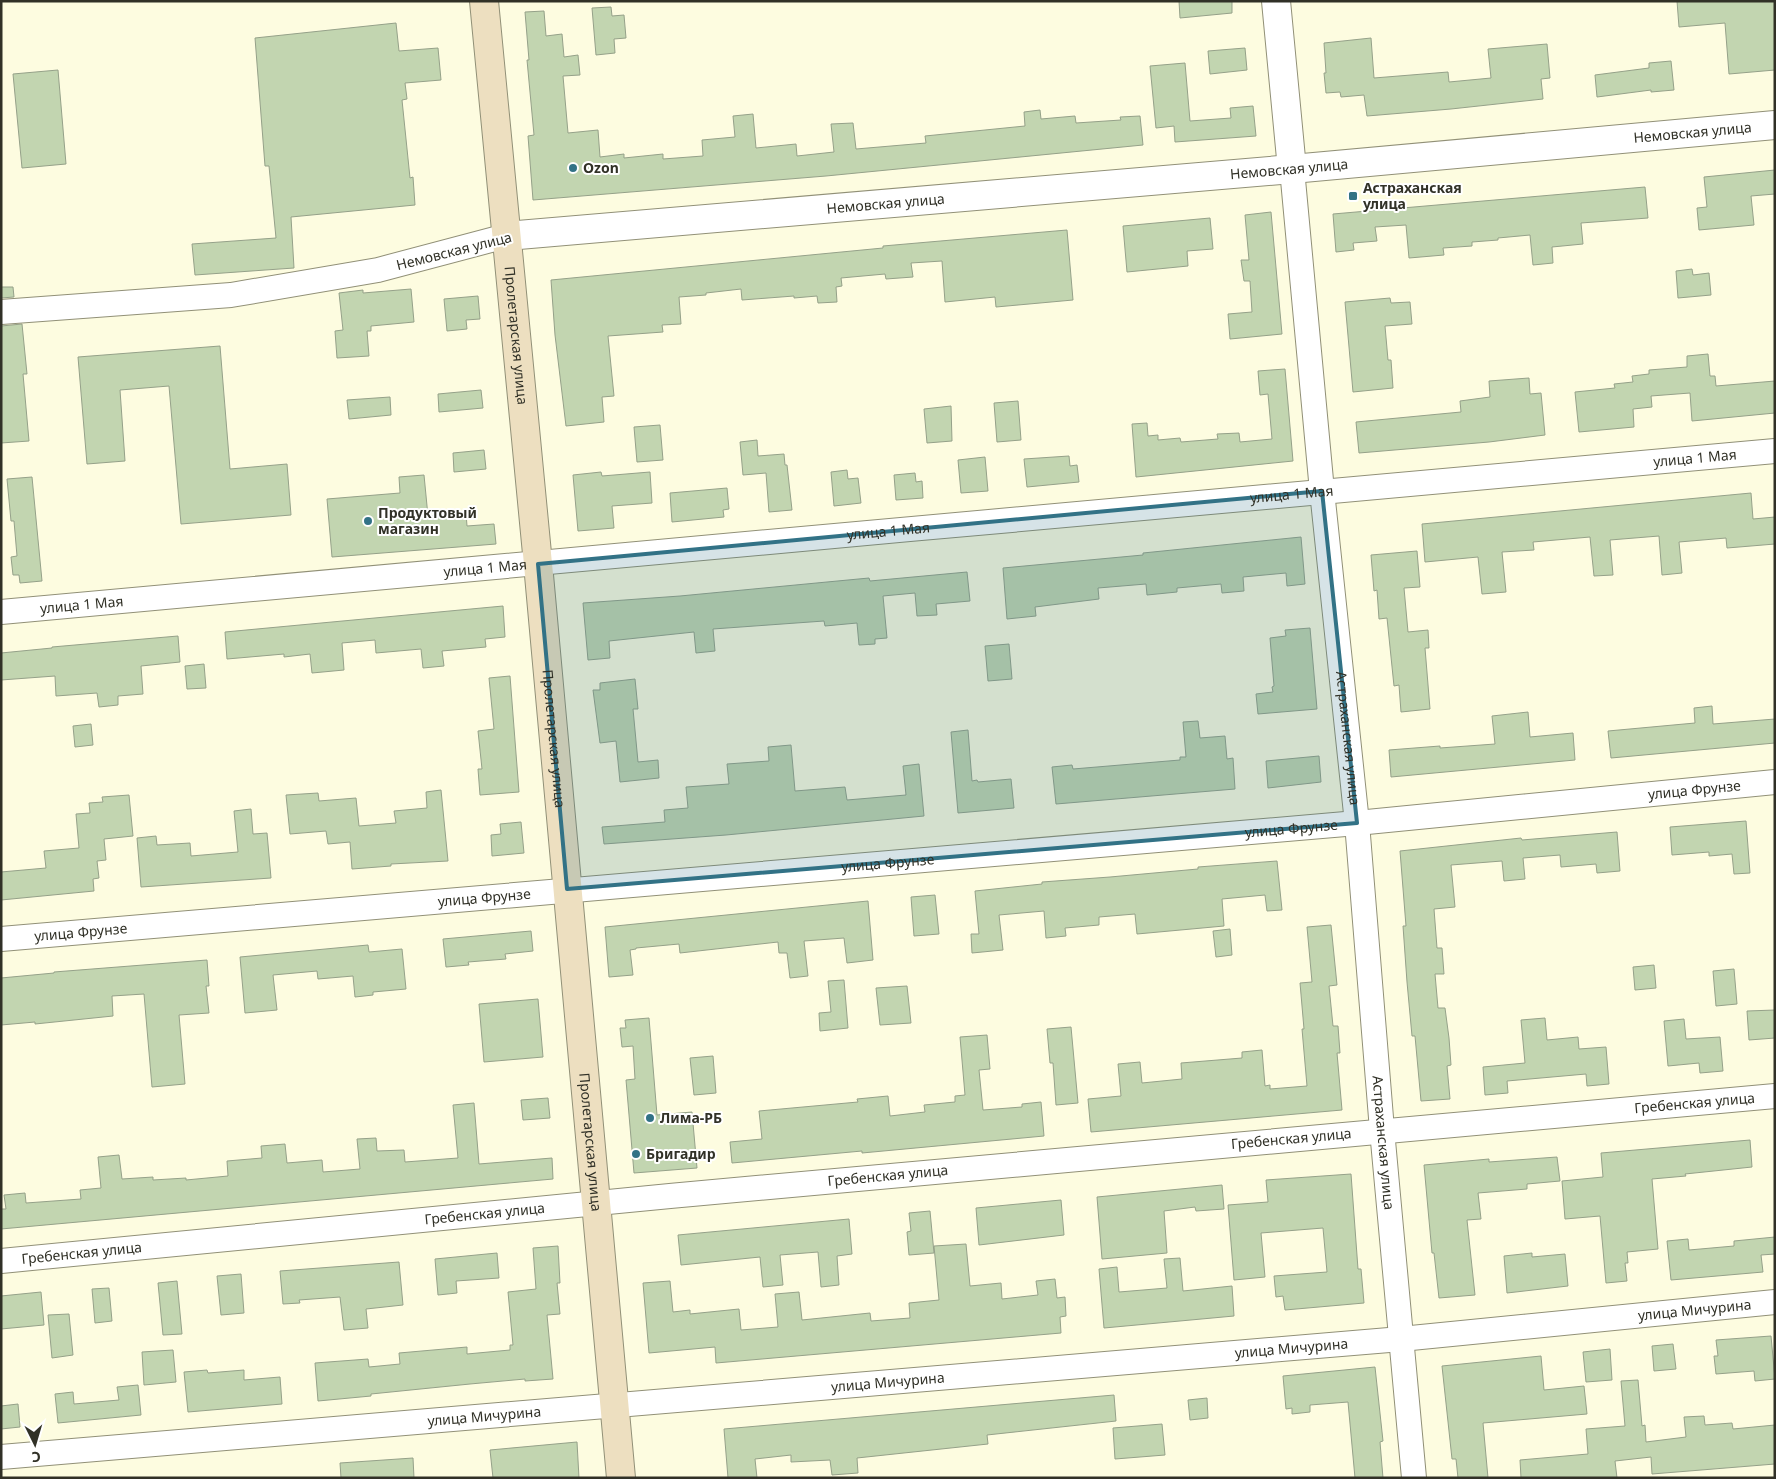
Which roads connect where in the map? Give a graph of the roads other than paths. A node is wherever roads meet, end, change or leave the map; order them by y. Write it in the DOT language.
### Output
graph roads {
  1 [pos="484,1"];
  2 [pos="1276,1"];
  3 [pos="1775,125"];
  4 [pos="1292,169"];
  5 [pos="506,236"];
  6 [pos="1,312"];
  7 [pos="1775,451"];
  8 [pos="1322,491"];
  9 [pos="538,564"];
  10 [pos="1,612"];
  11 [pos="1775,782"];
  12 [pos="1357,823"];
  13 [pos="567,890"];
  14 [pos="1,939"];
  15 [pos="1775,1096"];
  16 [pos="1382,1130"];
  17 [pos="595,1202"];
  18 [pos="1,1261"];
  19 [pos="1775,1302"];
  20 [pos="1401,1338"];
  21 [pos="614,1405"];
  22 [pos="1,1457"];
  23 [pos="621,1478"];
  24 [pos="1414,1478"];
  1 -- 5 [label="main road, Пролетарская улица"];
  2 -- 4 [label="street, Астраханская улица"];
  3 -- 4 [label="street, Немовская улица"];
  4 -- 5 [label="street, Немовская улица"];
  4 -- 8 [label="street, Астраханская улица"];
  5 -- 6 [label="street, Немовская улица"];
  5 -- 9 [label="main road, Пролетарская улица"];
  7 -- 8 [label="street, улица 1 Мая"];
  8 -- 9 [label="street, улица 1 Мая"];
  8 -- 12 [label="street, Астраханская улица"];
  9 -- 10 [label="street, улица 1 Мая"];
  9 -- 13 [label="main road, Пролетарская улица"];
  11 -- 12 [label="street, улица Фрунзе"];
  12 -- 13 [label="street, улица Фрунзе"];
  12 -- 16 [label="street, Астраханская улица"];
  13 -- 14 [label="street, улица Фрунзе"];
  13 -- 17 [label="main road, Пролетарская улица"];
  15 -- 16 [label="street, Гребенская улица"];
  16 -- 17 [label="street, Гребенская улица"];
  16 -- 20 [label="street, Астраханская улица"];
  17 -- 18 [label="street, Гребенская улица"];
  17 -- 21 [label="main road, Пролетарская улица"];
  19 -- 20 [label="street, улица Мичурина"];
  20 -- 21 [label="street, улица Мичурина"];
  20 -- 24 [label="street, Астраханская улица"];
  21 -- 22 [label="street, улица Мичурина"];
  21 -- 23 [label="main road, Пролетарская улица"];
}
